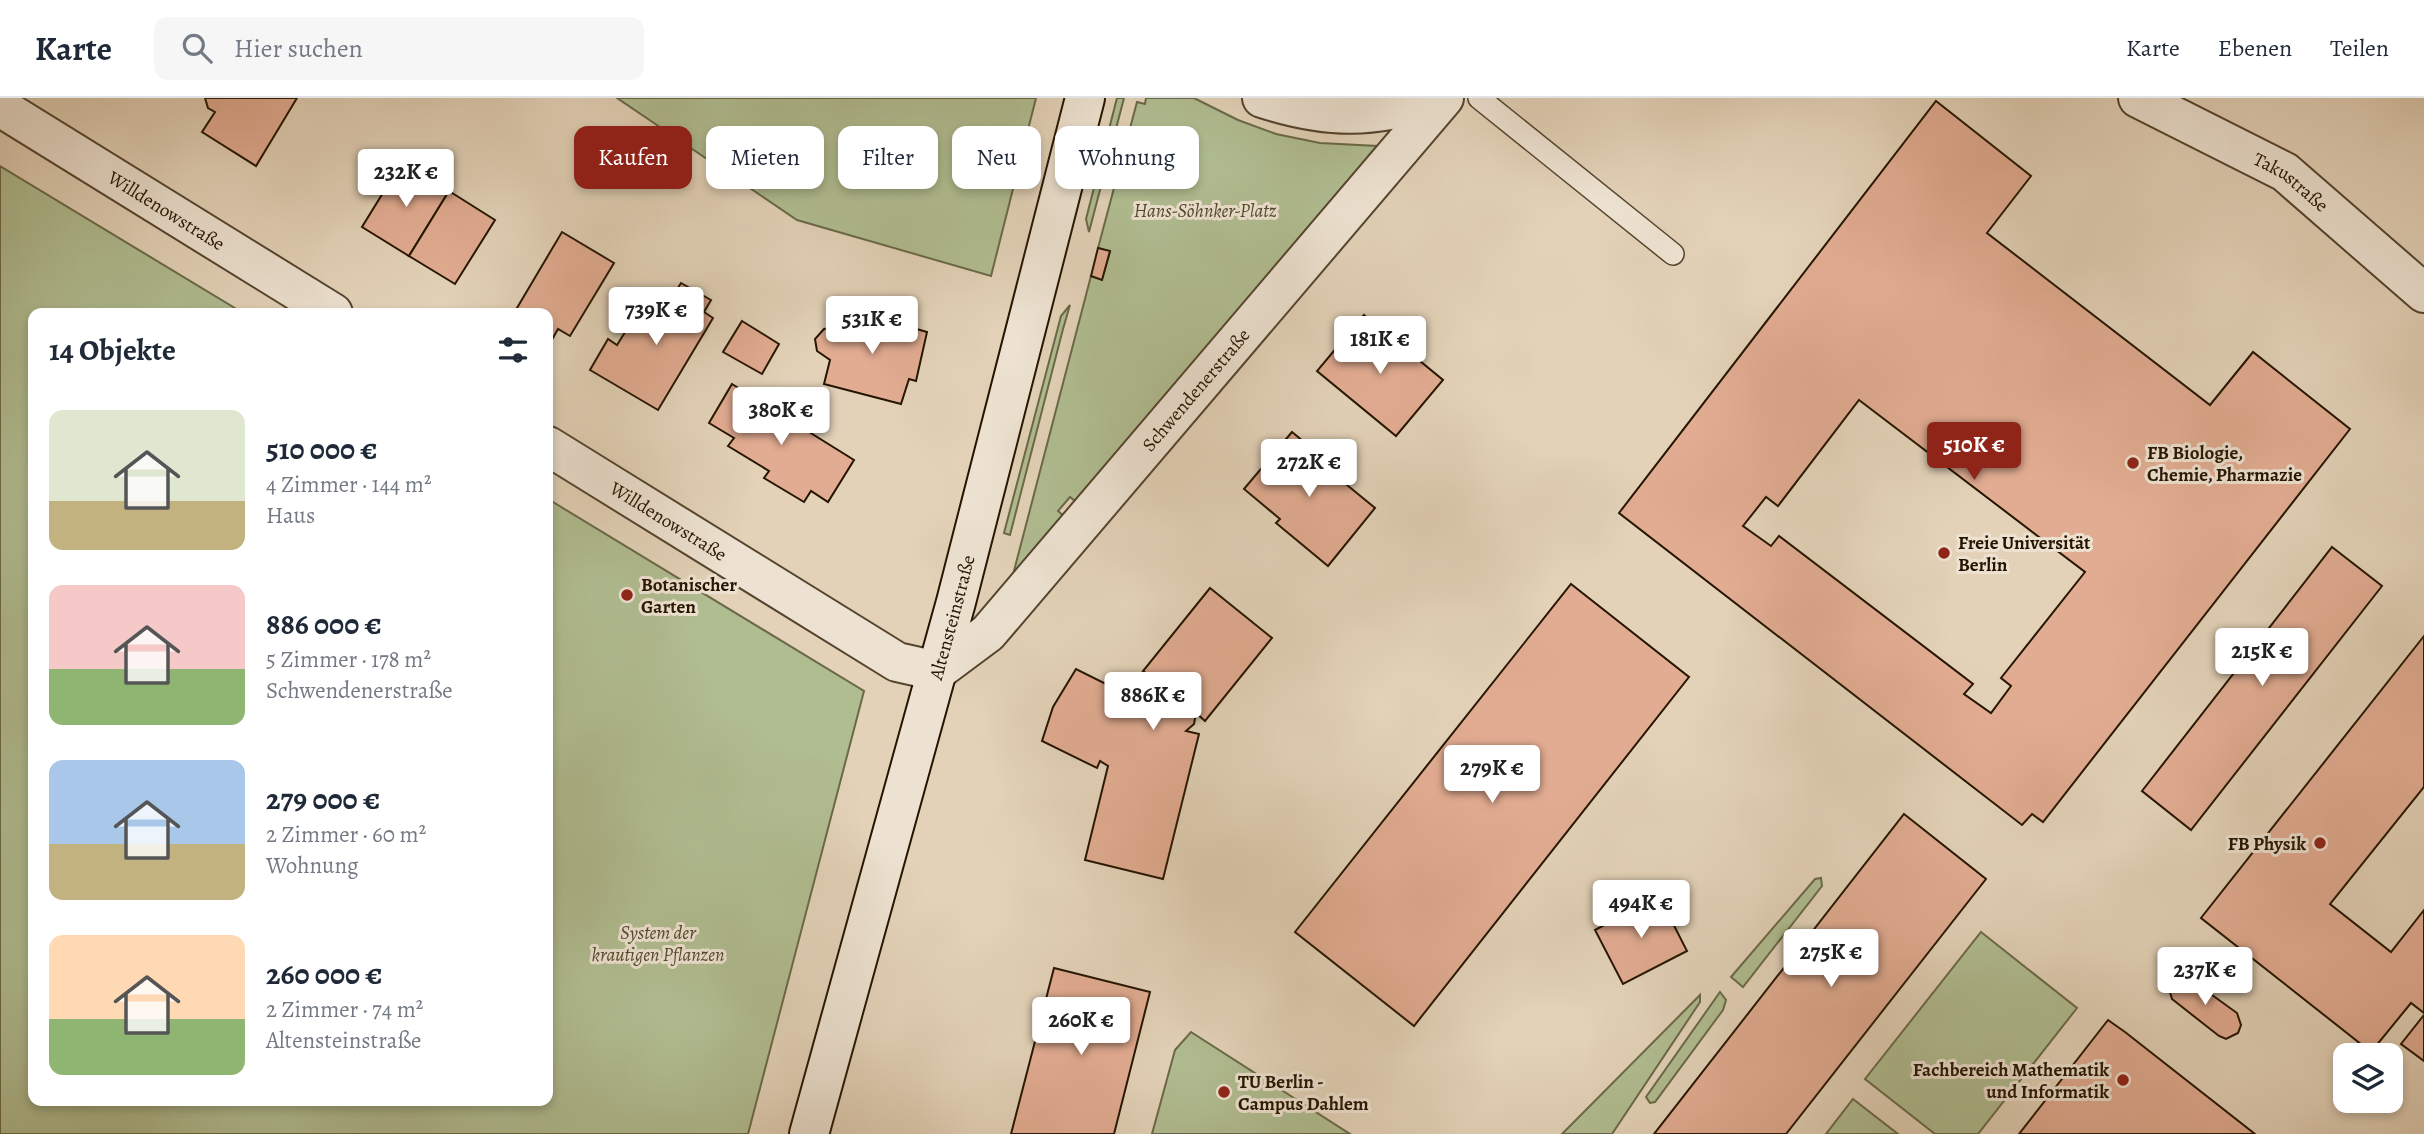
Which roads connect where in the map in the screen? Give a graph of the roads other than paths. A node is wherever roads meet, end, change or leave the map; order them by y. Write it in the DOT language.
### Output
graph roads {
  1 [pos="1085,98"];
  2 [pos="1262,98"];
  3 [pos="1442,98"];
  4 [pos="1479,98"];
  5 [pos="2138,98"];
  6 [pos="0,107"];
  7 [pos="1673,254"];
  8 [pos="2424,293"];
  9 [pos="325,308"];
  10 [pos="553,449"];
  11 [pos="937,671"];
  12 [pos="809,1134"];
  1 -- 11 [label="street, Altensteinstraße"];
  2 -- 3 [label="street"];
  3 -- 11 [label="street, Schwendenerstraße"];
  4 -- 7 [label="lane"];
  5 -- 8 [label="street, Takustraße"];
  6 -- 9 [label="street, Willdenowstraße"];
  10 -- 11 [label="street, Willdenowstraße"];
  11 -- 12 [label="street, Altensteinstraße"];
}
